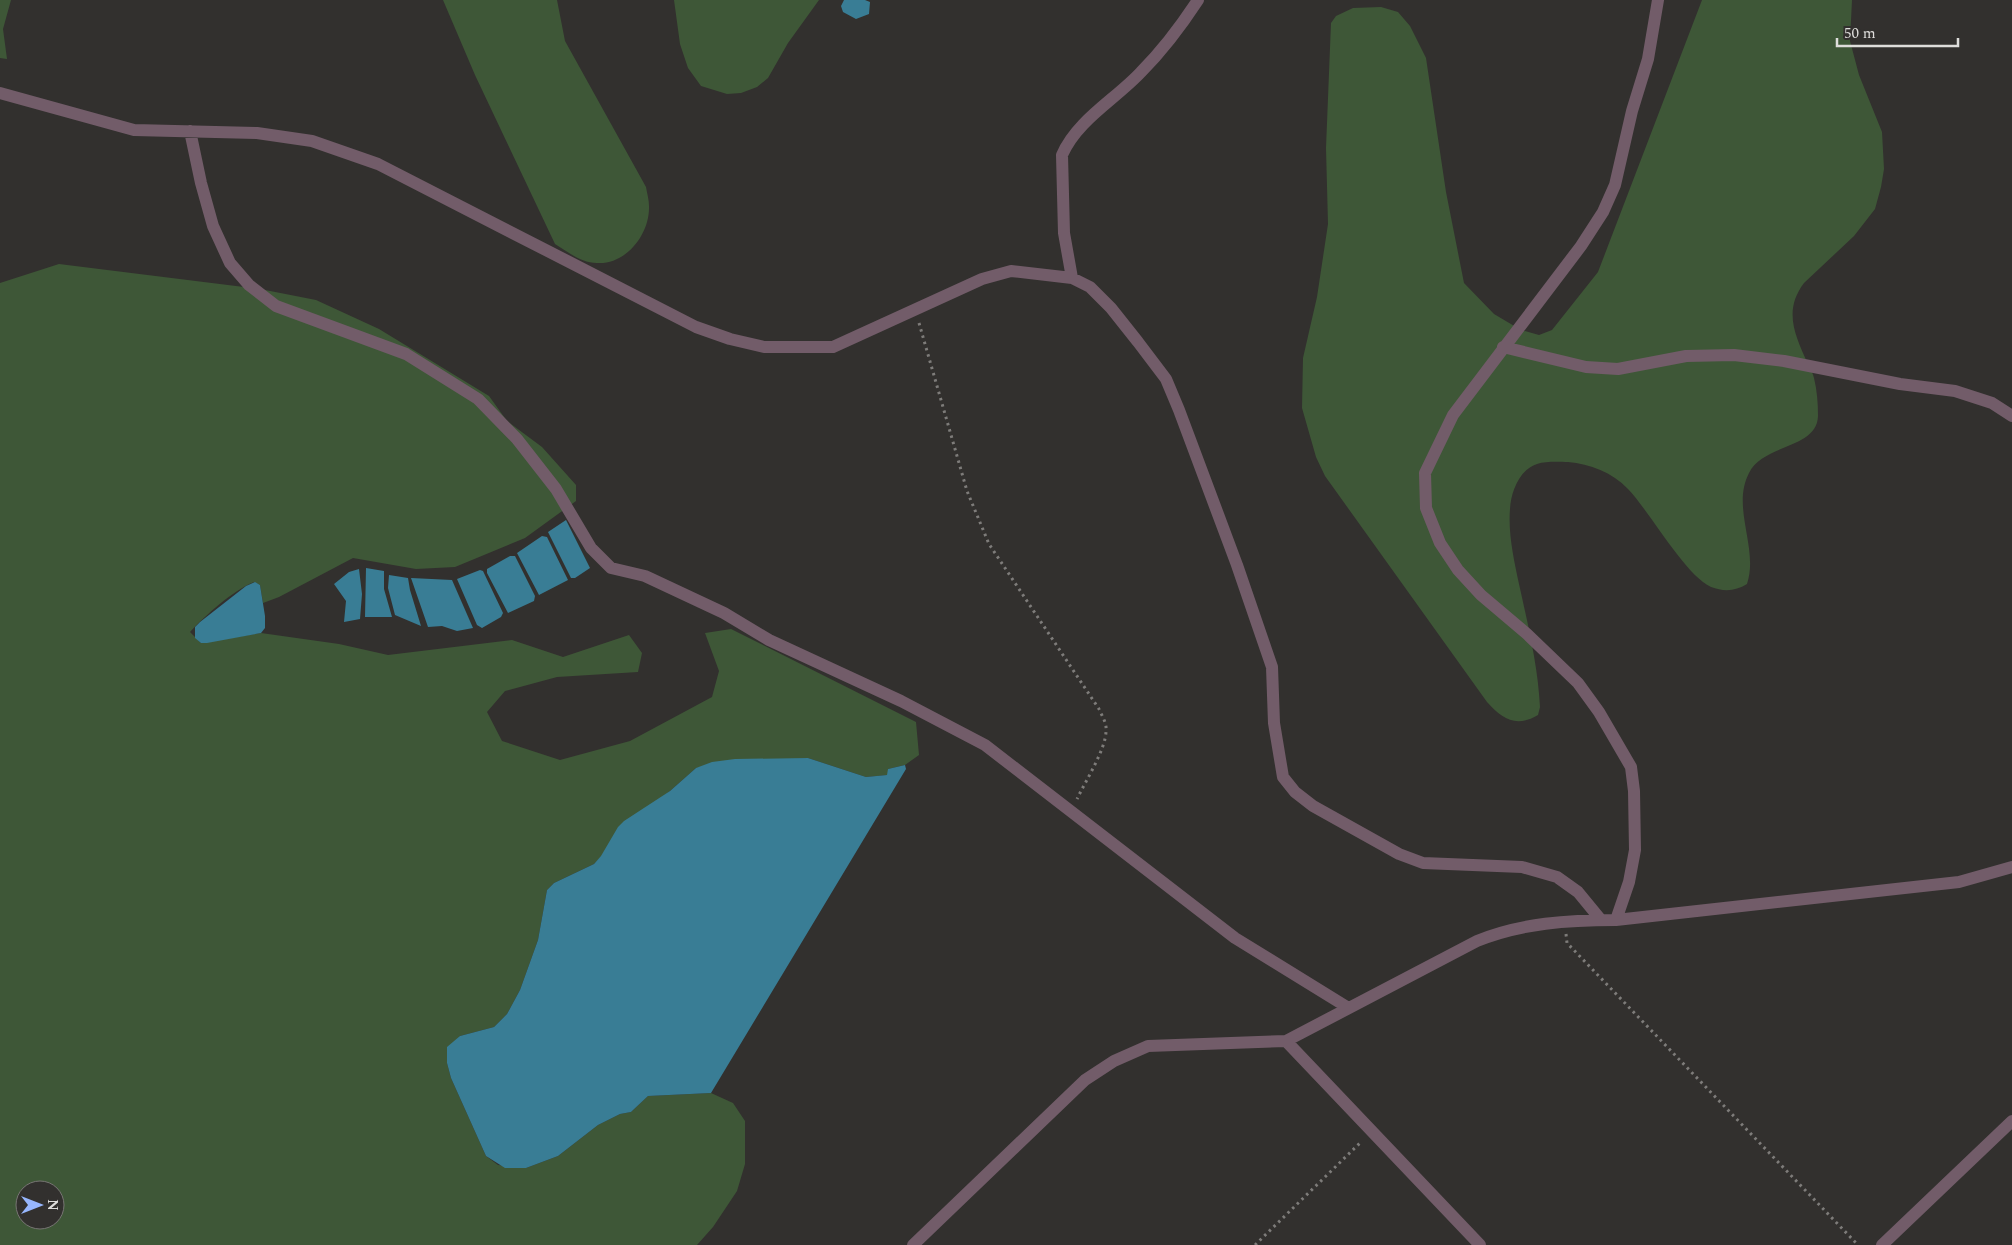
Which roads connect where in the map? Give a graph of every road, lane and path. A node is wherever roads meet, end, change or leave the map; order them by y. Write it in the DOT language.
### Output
graph roads {
  1 [pos="1198,0"];
  2 [pos="1658,0"];
  3 [pos="0,93"];
  4 [pos="190,131"];
  5 [pos="1072,278"];
  6 [pos="915,310"];
  7 [pos="1503,347"];
  8 [pos="2012,416"];
  9 [pos="1071,811"];
  10 [pos="2012,867"];
  11 [pos="1601,920"];
  12 [pos="1616,920"];
  13 [pos="1565,921"];
  14 [pos="1347,1007"];
  15 [pos="1286,1041"];
  16 [pos="2012,1121"];
  17 [pos="1372,1130"];
  18 [pos="1475,1243"];
  19 [pos="913,1245"];
  20 [pos="1255,1245"];
  21 [pos="1858,1245"];
  22 [pos="1882,1245"];
  1 -- 5 [label="street"];
  2 -- 7 [label="street"];
  3 -- 4 [label="street"];
  4 -- 6 [label="street"];
  4 -- 9 [label="street"];
  5 -- 6 [label="street"];
  5 -- 11 [label="street"];
  6 -- 9 [label="path"];
  7 -- 8 [label="street"];
  7 -- 12 [label="street"];
  9 -- 14 [label="street"];
  10 -- 12 [label="street"];
  11 -- 12 [label="street"];
  11 -- 13 [label="street"];
  13 -- 14 [label="street"];
  13 -- 21 [label="path"];
  14 -- 15 [label="street"];
  15 -- 17 [label="street"];
  15 -- 19 [label="street"];
  16 -- 22 [label="street"];
  17 -- 18 [label="street"];
  17 -- 20 [label="path"];
}
